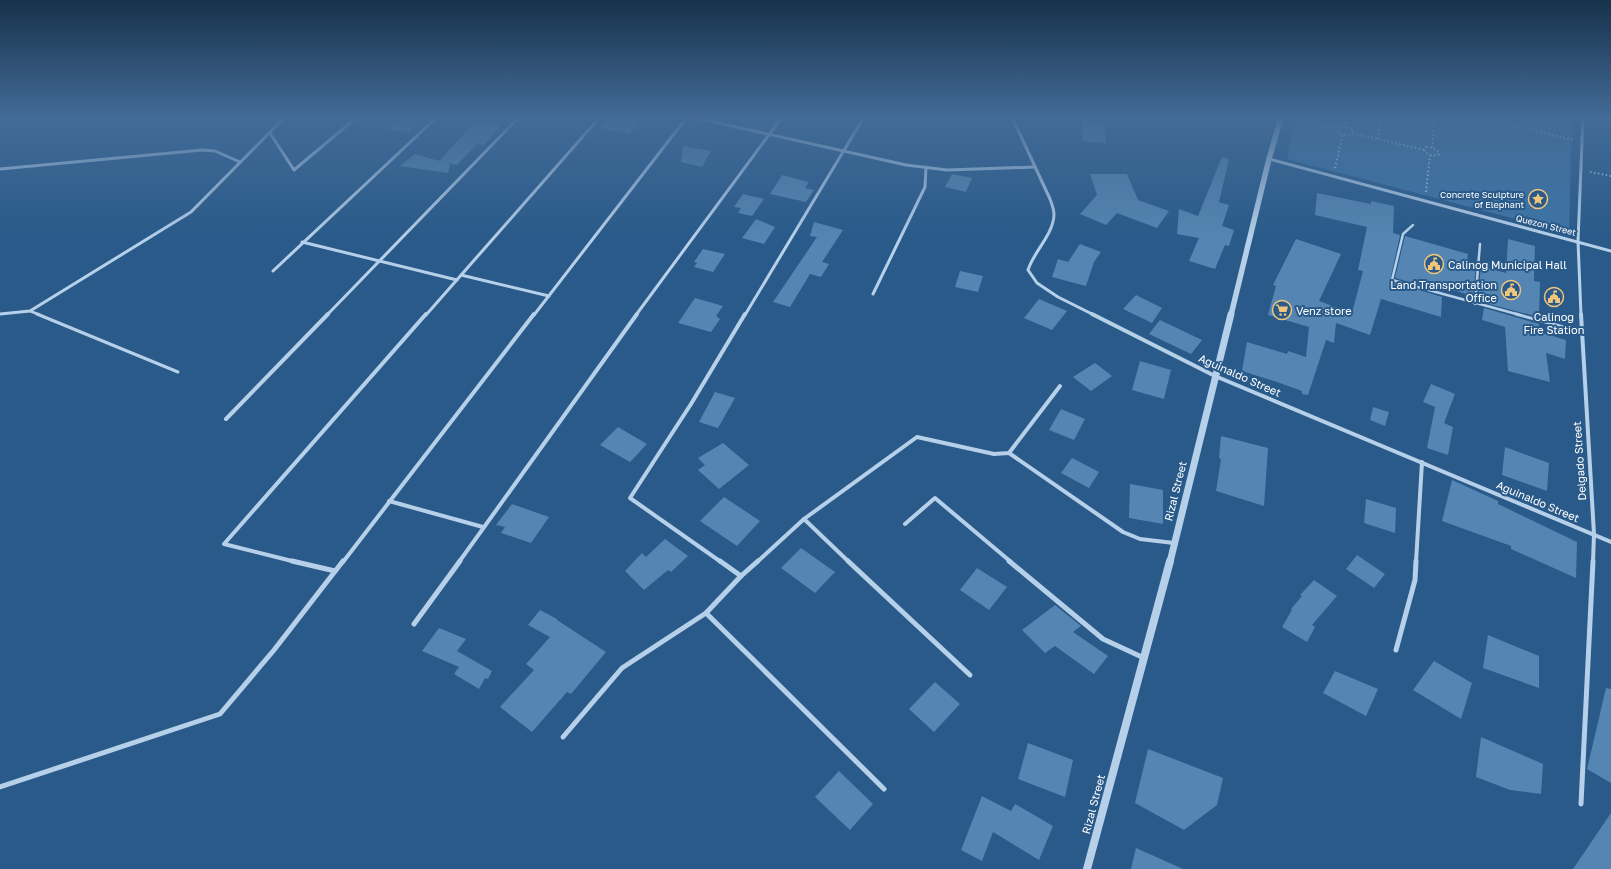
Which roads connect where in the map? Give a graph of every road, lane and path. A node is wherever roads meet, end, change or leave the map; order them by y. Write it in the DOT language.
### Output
graph roads {
  1 [pos="117,158"];
  2 [pos="230,158"];
  3 [pos="245,158"];
  4 [pos="286,158"];
  5 [pos="309,158"];
  6 [pos="393,158"];
  7 [pos="480,158"];
  8 [pos="564,158"];
  9 [pos="656,158"];
  10 [pos="752,158"];
  11 [pos="840,158"];
  12 [pos="873,158"];
  13 [pos="1031,158"];
  14 [pos="1337,158"];
  15 [pos="1430,158"];
  16 [pos="1582,158"];
  17 [pos="1269,159"];
  18 [pos="240,162"];
  19 [pos="926,167"];
  20 [pos="1035,167"];
  21 [pos="0,168"];
  22 [pos="1582,170"];
  23 [pos="1333,176"];
  24 [pos="1611,176"];
  25 [pos="1425,200"];
  26 [pos="1413,225"];
  27 [pos="1578,241"];
  28 [pos="302,242"];
  29 [pos="1480,244"];
  30 [pos="1611,251"];
  31 [pos="378,262"];
  32 [pos="273,271"];
  33 [pos="461,275"];
  34 [pos="457,280"];
  35 [pos="873,294"];
  36 [pos="548,296"];
  37 [pos="1475,304"];
  38 [pos="30,311"];
  39 [pos="0,314"];
  40 [pos="1582,332"];
  41 [pos="178,372"];
  42 [pos="1215,376"];
  43 [pos="1060,386"];
  44 [pos="226,420"];
  45 [pos="1009,453"];
  46 [pos="1422,462"];
  47 [pos="389,501"];
  48 [pos="804,519"];
  49 [pos="905,524"];
  50 [pos="483,527"];
  51 [pos="1594,534"];
  52 [pos="1611,542"];
  53 [pos="1174,543"];
  54 [pos="335,571"];
  55 [pos="740,576"];
  56 [pos="706,613"];
  57 [pos="414,624"];
  58 [pos="1396,650"];
  59 [pos="1144,658"];
  60 [pos="970,675"];
  61 [pos="563,737"];
  62 [pos="0,787"];
  63 [pos="884,789"];
  64 [pos="1581,804"];
  65 [pos="1086,869"];
  1 -- 21 [label="street"];
  2 -- 18 [label="street"];
  3 -- 18 [label="street"];
  4 -- 5 [label="street"];
  6 -- 28 [label="street"];
  7 -- 31 [label="street"];
  8 -- 33 [label="street"];
  9 -- 36 [label="street"];
  10 -- 50 [label="street"];
  11 -- 55 [label="street"];
  12 -- 19 [label="street"];
  13 -- 20 [label="street, Aguinaldo Street"];
  14 -- 23 [label="path"];
  15 -- 25 [label="path"];
  16 -- 22 [label="street, Delgado Street"];
  17 -- 23 [label="street, Quezon Street"];
  17 -- 42 [label="street, Rizal Street"];
  18 -- 38 [label="street"];
  19 -- 20 [label="street"];
  19 -- 35 [label="street"];
  20 -- 42 [label="street, Aguinaldo Street"];
  22 -- 24 [label="path"];
  22 -- 27 [label="street, Delgado Street"];
  23 -- 25 [label="street, Quezon Street"];
  25 -- 27 [label="street, Quezon Street"];
  26 -- 37 [label="lane"];
  27 -- 30 [label="street, Quezon Street"];
  27 -- 40 [label="street, Delgado Street"];
  28 -- 31 [label="street"];
  28 -- 32 [label="street"];
  29 -- 37 [label="lane"];
  31 -- 34 [label="street"];
  31 -- 44 [label="street"];
  33 -- 34 [label="street"];
  33 -- 36 [label="street"];
  34 -- 54 [label="street"];
  36 -- 47 [label="street"];
  37 -- 40 [label="lane"];
  38 -- 39 [label="street"];
  38 -- 41 [label="lane"];
  40 -- 51 [label="street, Delgado Street"];
  42 -- 46 [label="street, Aguinaldo Street"];
  42 -- 53 [label="street, Rizal Street"];
  43 -- 45 [label="street"];
  45 -- 48 [label="street"];
  45 -- 53 [label="street"];
  46 -- 51 [label="street, Aguinaldo Street"];
  46 -- 58 [label="street"];
  47 -- 50 [label="street"];
  47 -- 54 [label="street"];
  48 -- 55 [label="street"];
  48 -- 60 [label="street"];
  49 -- 59 [label="street"];
  50 -- 57 [label="street"];
  51 -- 52 [label="street, Aguinaldo Street"];
  51 -- 64 [label="street, Delgado Street"];
  53 -- 59 [label="street, Rizal Street"];
  54 -- 62 [label="street"];
  55 -- 56 [label="street"];
  56 -- 61 [label="street"];
  56 -- 63 [label="street"];
  59 -- 65 [label="street, Rizal Street"];
}
